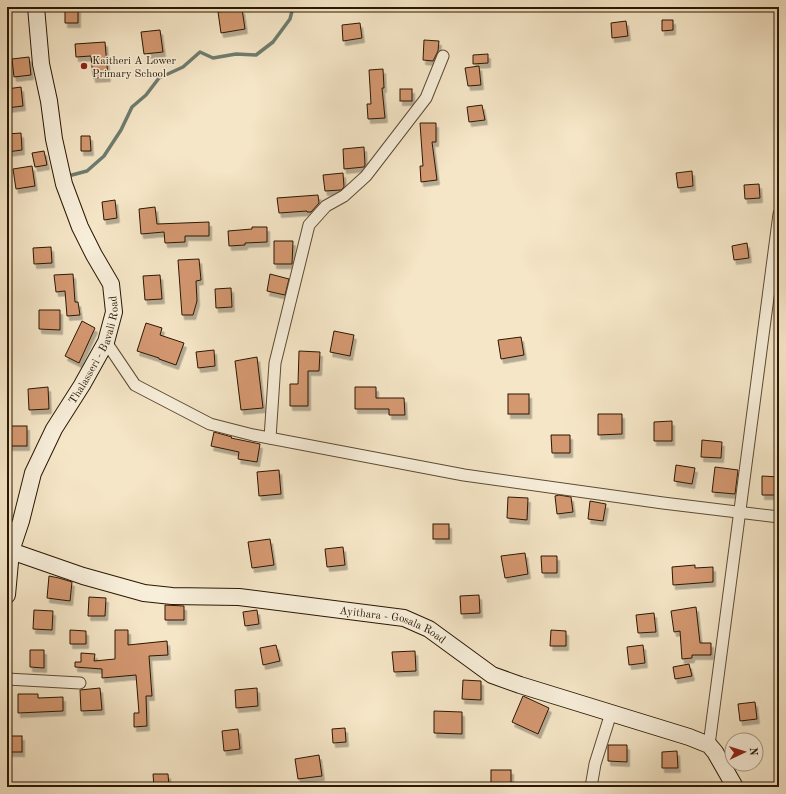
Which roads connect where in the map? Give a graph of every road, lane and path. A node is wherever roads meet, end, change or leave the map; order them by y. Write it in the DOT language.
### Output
graph roads {
  1 [pos="36,7"];
  2 [pos="443,56"];
  3 [pos="779,214"];
  4 [pos="106,342"];
  5 [pos="270,438"];
  6 [pos="740,511"];
  7 [pos="779,516"];
  8 [pos="11,551"];
  9 [pos="7,595"];
  10 [pos="7,679"];
  11 [pos="80,683"];
  12 [pos="611,713"];
  13 [pos="709,745"];
  14 [pos="591,787"];
  15 [pos="735,787"];
  1 -- 4 [label="main road, Thalasseri - Bavali Road"];
  2 -- 5 [label="street"];
  3 -- 6 [label="street"];
  4 -- 5 [label="street"];
  4 -- 8 [label="main road, Thalasseri - Bavali Road"];
  5 -- 6 [label="street"];
  6 -- 7 [label="street"];
  6 -- 13 [label="street"];
  8 -- 9 [label="main road, Thalasseri - Bavali Road"];
  8 -- 12 [label="main road, Ayithara - Gosala Road"];
  10 -- 11 [label="street"];
  12 -- 13 [label="main road, Ayithara - Gosala Road"];
  12 -- 14 [label="street"];
  13 -- 15 [label="main road"];
}
